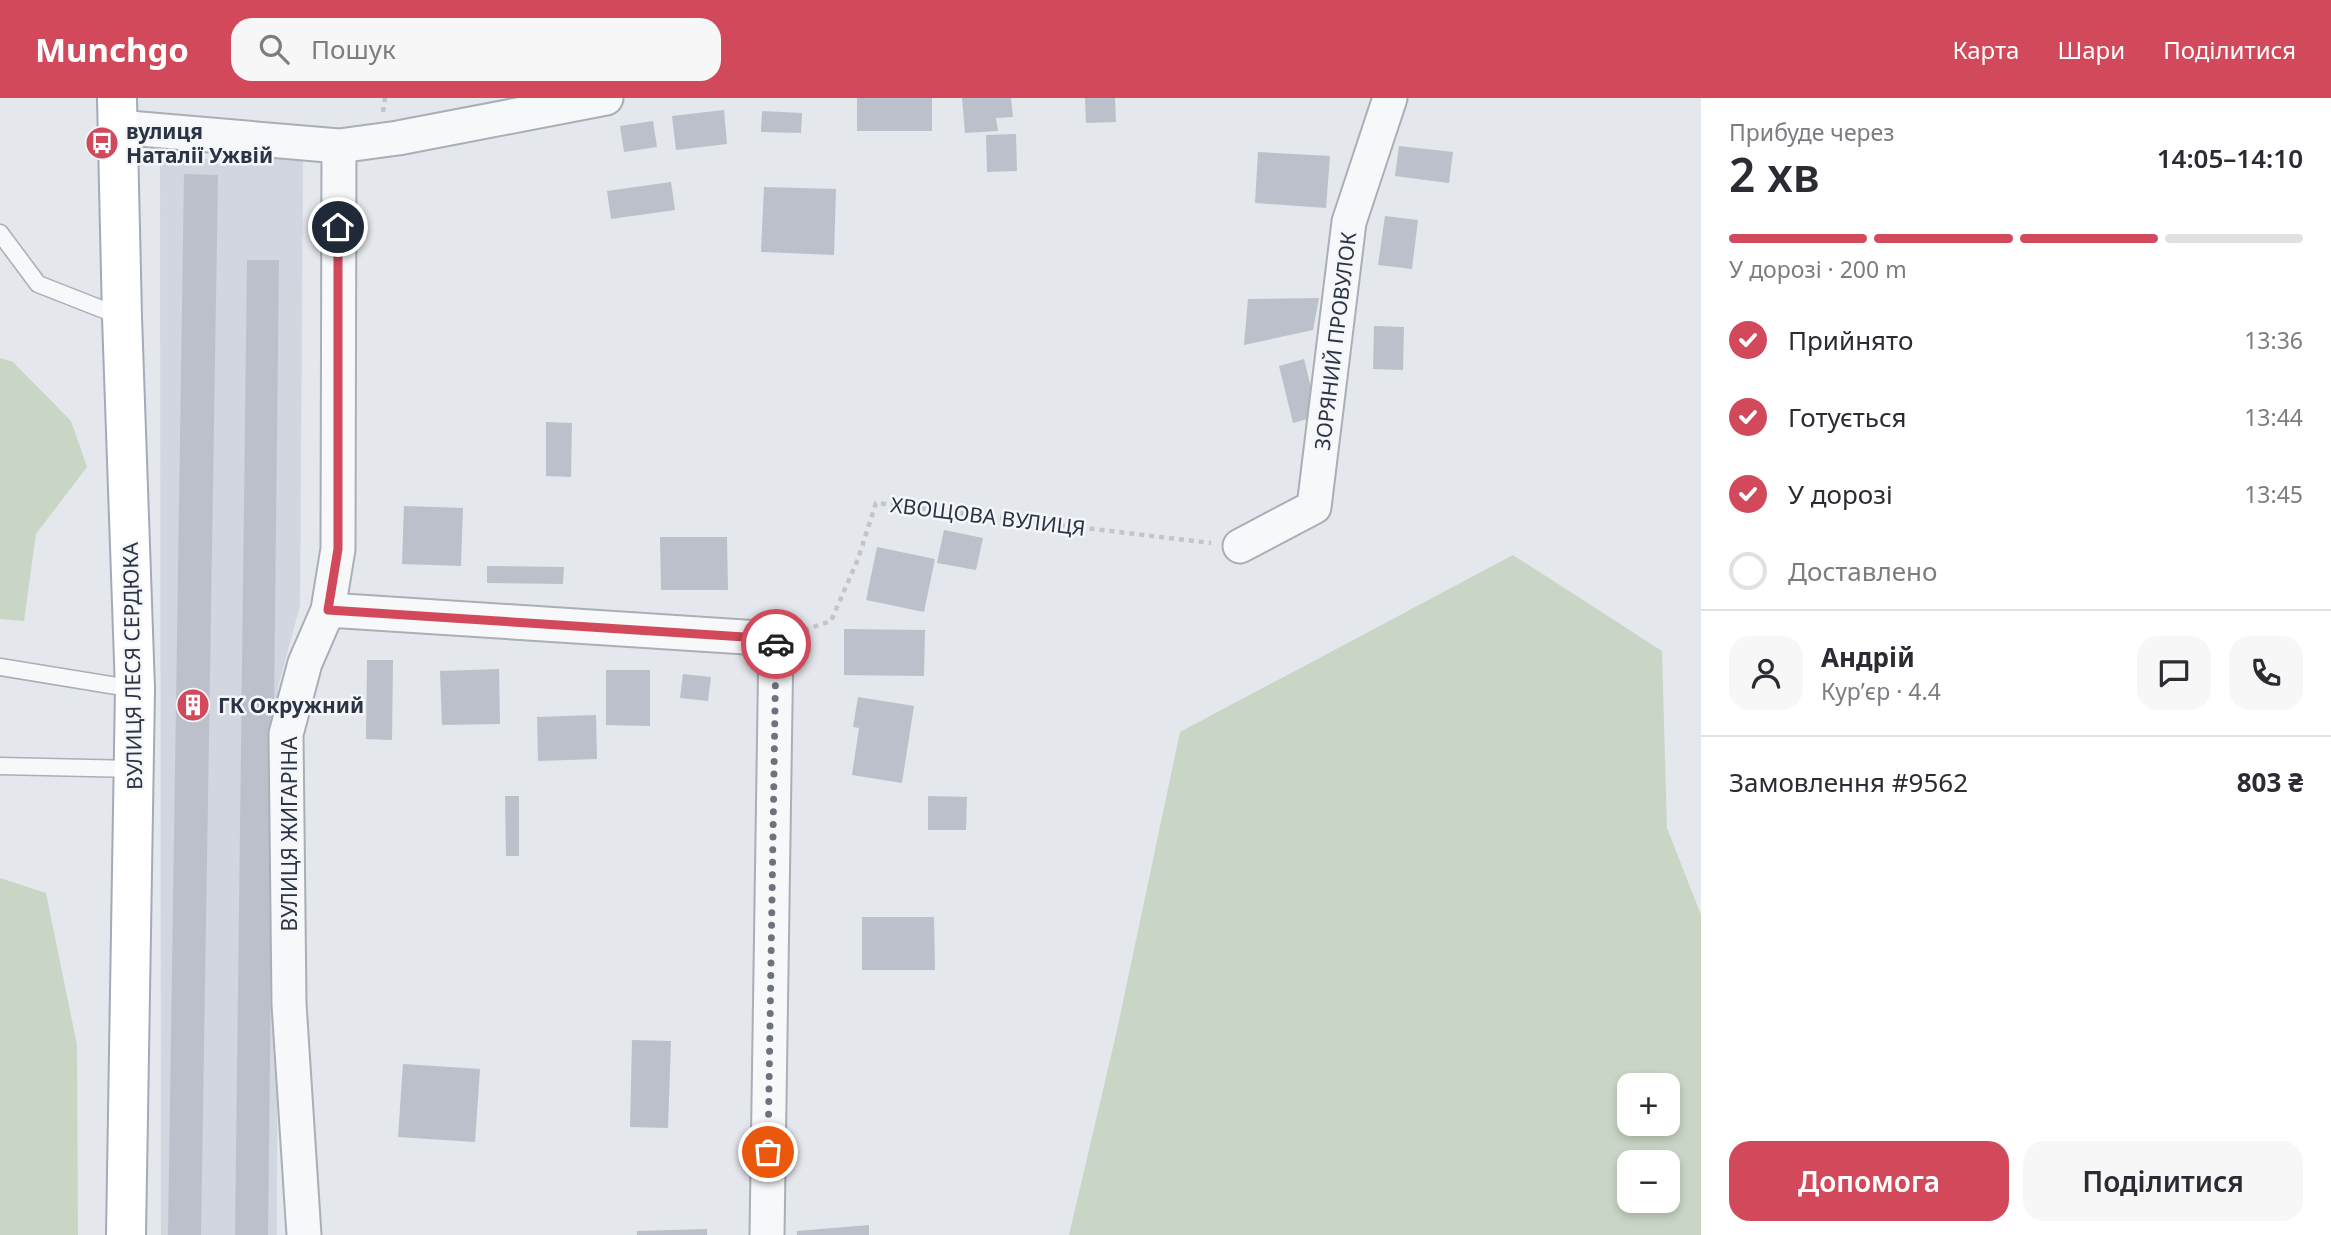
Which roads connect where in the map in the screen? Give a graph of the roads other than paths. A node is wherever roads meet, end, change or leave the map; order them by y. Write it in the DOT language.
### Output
graph roads {
  1 [pos="606,98"];
  2 [pos="1390,98"];
  3 [pos="117,112"];
  4 [pos="339,146"];
  5 [pos="0,233"];
  6 [pos="122,317"];
  7 [pos="1240,546"];
  8 [pos="328,610"];
  9 [pos="0,667"];
  10 [pos="135,690"];
  11 [pos="0,766"];
  12 [pos="134,769"];
  13 [pos="126,1235"];
  14 [pos="304,1235"];
  15 [pos="767,1235"];
  1 -- 4 [label="street"];
  2 -- 7 [label="street, ЗОРЯНИЙ ПРОВУЛОК"];
  3 -- 4 [label="street"];
  3 -- 6 [label="main road, ВУЛИЦЯ ЛЕСЯ СЕРДЮКА"];
  4 -- 8 [label="street, ВУЛИЦЯ ЖИГАРІНА"];
  5 -- 6 [label="lane"];
  6 -- 10 [label="main road, ВУЛИЦЯ ЛЕСЯ СЕРДЮКА"];
  8 -- 14 [label="street, ВУЛИЦЯ ЖИГАРІНА"];
  8 -- 15 [label="street"];
  9 -- 10 [label="lane"];
  10 -- 12 [label="main road, ВУЛИЦЯ ЛЕСЯ СЕРДЮКА"];
  11 -- 12 [label="lane"];
  12 -- 13 [label="main road, ВУЛИЦЯ ЛЕСЯ СЕРДЮКА"];
}
